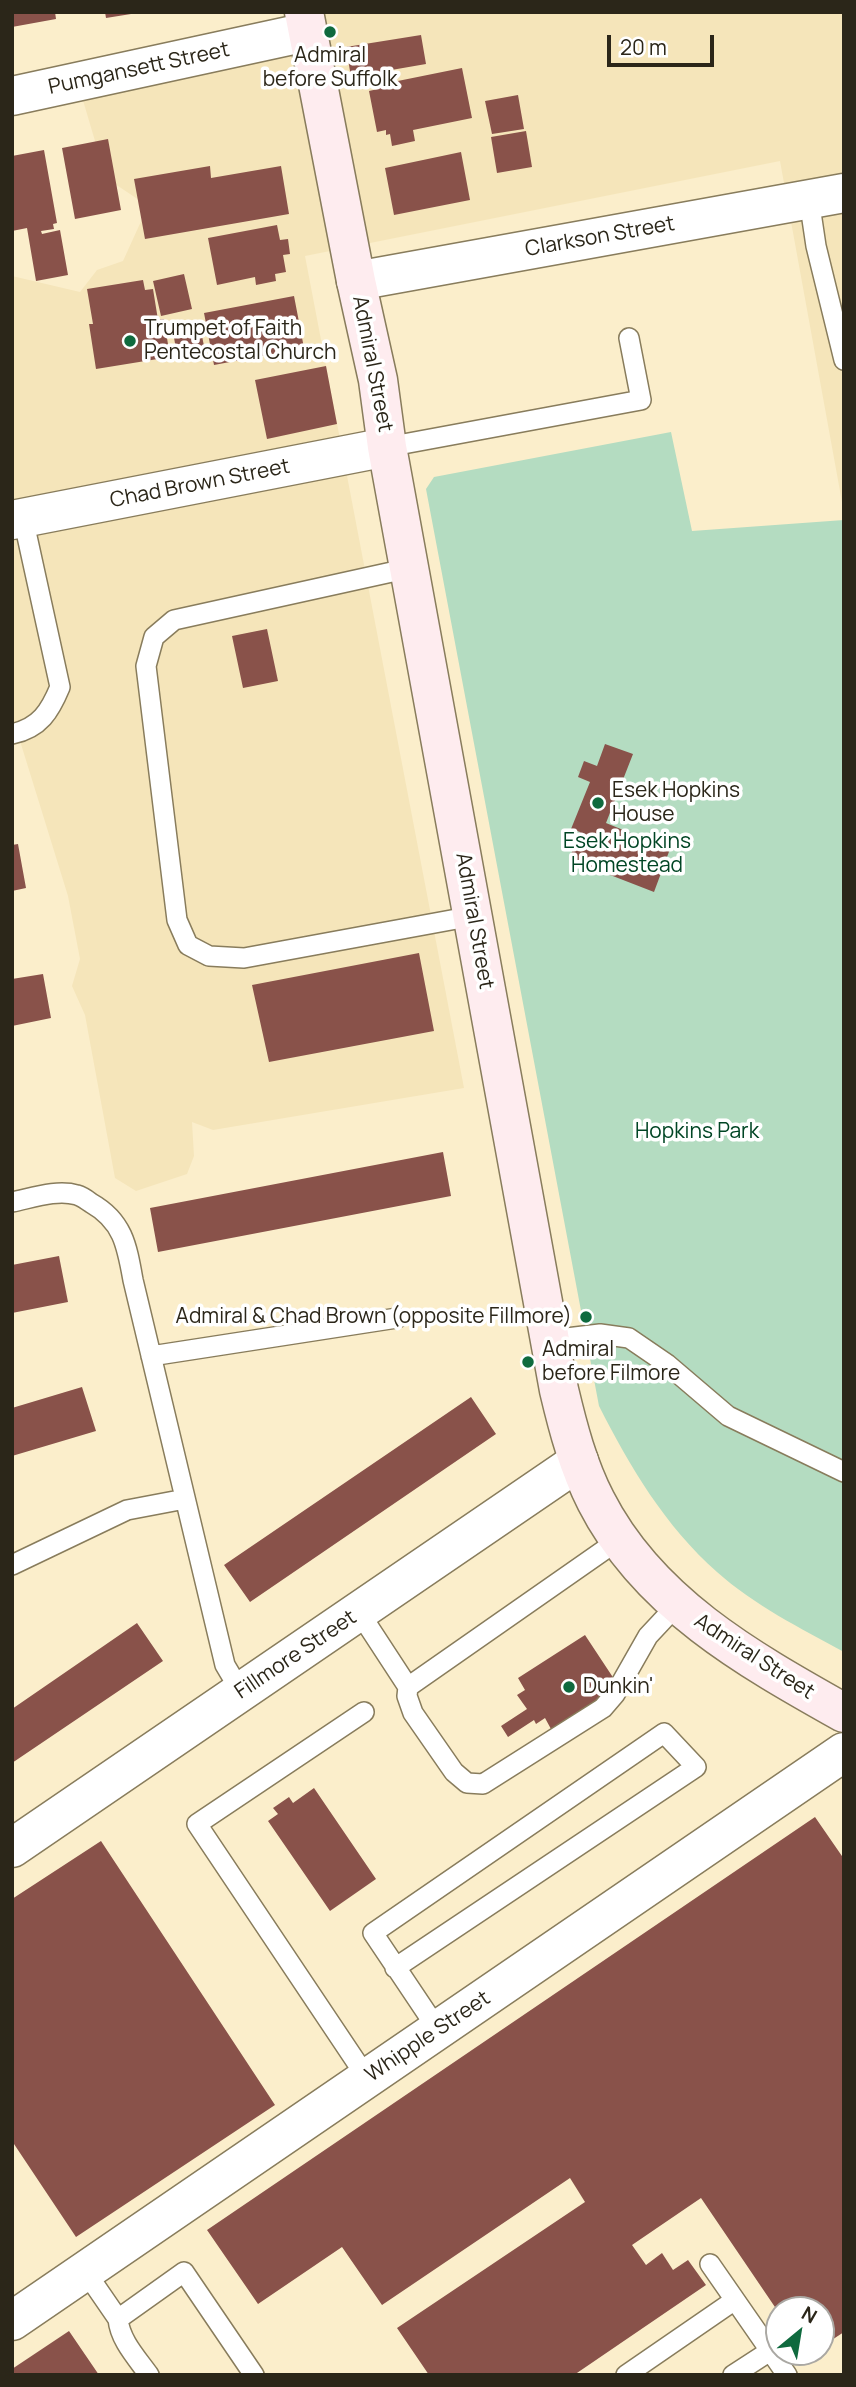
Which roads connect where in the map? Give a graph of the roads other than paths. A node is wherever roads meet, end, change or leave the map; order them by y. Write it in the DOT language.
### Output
graph roads {
  1 [pos="306,22"];
  2 [pos="12,96"];
  3 [pos="827,196"];
  4 [pos="356,281"];
  5 [pos="629,338"];
  6 [pos="844,360"];
  7 [pos="387,447"];
  8 [pos="18,519"];
  9 [pos="410,568"];
  10 [pos="12,734"];
  11 [pos="473,916"];
  12 [pos="12,1202"];
  13 [pos="397,1318"];
  14 [pos="550,1340"];
  15 [pos="151,1356"];
  16 [pos="579,1461"];
  17 [pos="844,1472"];
  18 [pos="185,1499"];
  19 [pos="620,1539"];
  20 [pos="12,1565"];
  21 [pos="677,1605"];
  22 [pos="359,1612"];
  23 [pos="408,1687"];
  24 [pos="241,1692"];
  25 [pos="364,1712"];
  26 [pos="844,1713"];
  27 [pos="844,1752"];
  28 [pos="12,1848"];
  29 [pos="395,1968"];
  30 [pos="438,2030"];
  31 [pos="368,2078"];
  32 [pos="710,2264"];
  33 [pos="85,2271"];
  34 [pos="735,2300"];
  35 [pos="118,2319"];
  36 [pos="12,2321"];
  37 [pos="765,2344"];
  38 [pos="765,2354"];
  39 [pos="149,2375"];
  40 [pos="254,2375"];
  41 [pos="626,2375"];
  42 [pos="733,2375"];
  1 -- 2 [label="street, Pumgansett Street"];
  1 -- 4 [label="main road, Admiral Street"];
  3 -- 4 [label="street, Clarkson Street"];
  3 -- 6 [label="lane"];
  4 -- 7 [label="main road, Admiral Street"];
  5 -- 7 [label="lane"];
  7 -- 8 [label="street, Chad Brown Street"];
  7 -- 9 [label="main road, Admiral Street"];
  8 -- 10 [label="lane"];
  9 -- 11 [label="main road, Admiral Street"];
  9 -- 11 [label="lane"];
  11 -- 14 [label="main road, Admiral Street"];
  12 -- 15 [label="lane"];
  13 -- 15 [label="lane"];
  14 -- 16 [label="main road, Admiral Street"];
  14 -- 17 [label="lane"];
  15 -- 18 [label="lane"];
  16 -- 19 [label="main road, Admiral Street"];
  16 -- 22 [label="street, Fillmore Street"];
  18 -- 20 [label="lane"];
  18 -- 24 [label="lane"];
  19 -- 21 [label="main road, Admiral Street"];
  19 -- 23 [label="lane"];
  21 -- 23 [label="lane"];
  21 -- 26 [label="main road, Admiral Street"];
  22 -- 23 [label="lane"];
  22 -- 24 [label="street, Fillmore Street"];
  24 -- 28 [label="street, Fillmore Street"];
  25 -- 31 [label="lane"];
  27 -- 30 [label="street, Whipple Street"];
  29 -- 29 [label="lane"];
  29 -- 30 [label="lane"];
  30 -- 31 [label="street, Whipple Street"];
  31 -- 33 [label="street, Whipple Street"];
  32 -- 34 [label="lane"];
  33 -- 35 [label="lane"];
  33 -- 36 [label="street, Whipple Street"];
  34 -- 37 [label="lane"];
  34 -- 41 [label="lane"];
  35 -- 39 [label="lane"];
  35 -- 40 [label="lane"];
  38 -- 42 [label="lane"];
}
